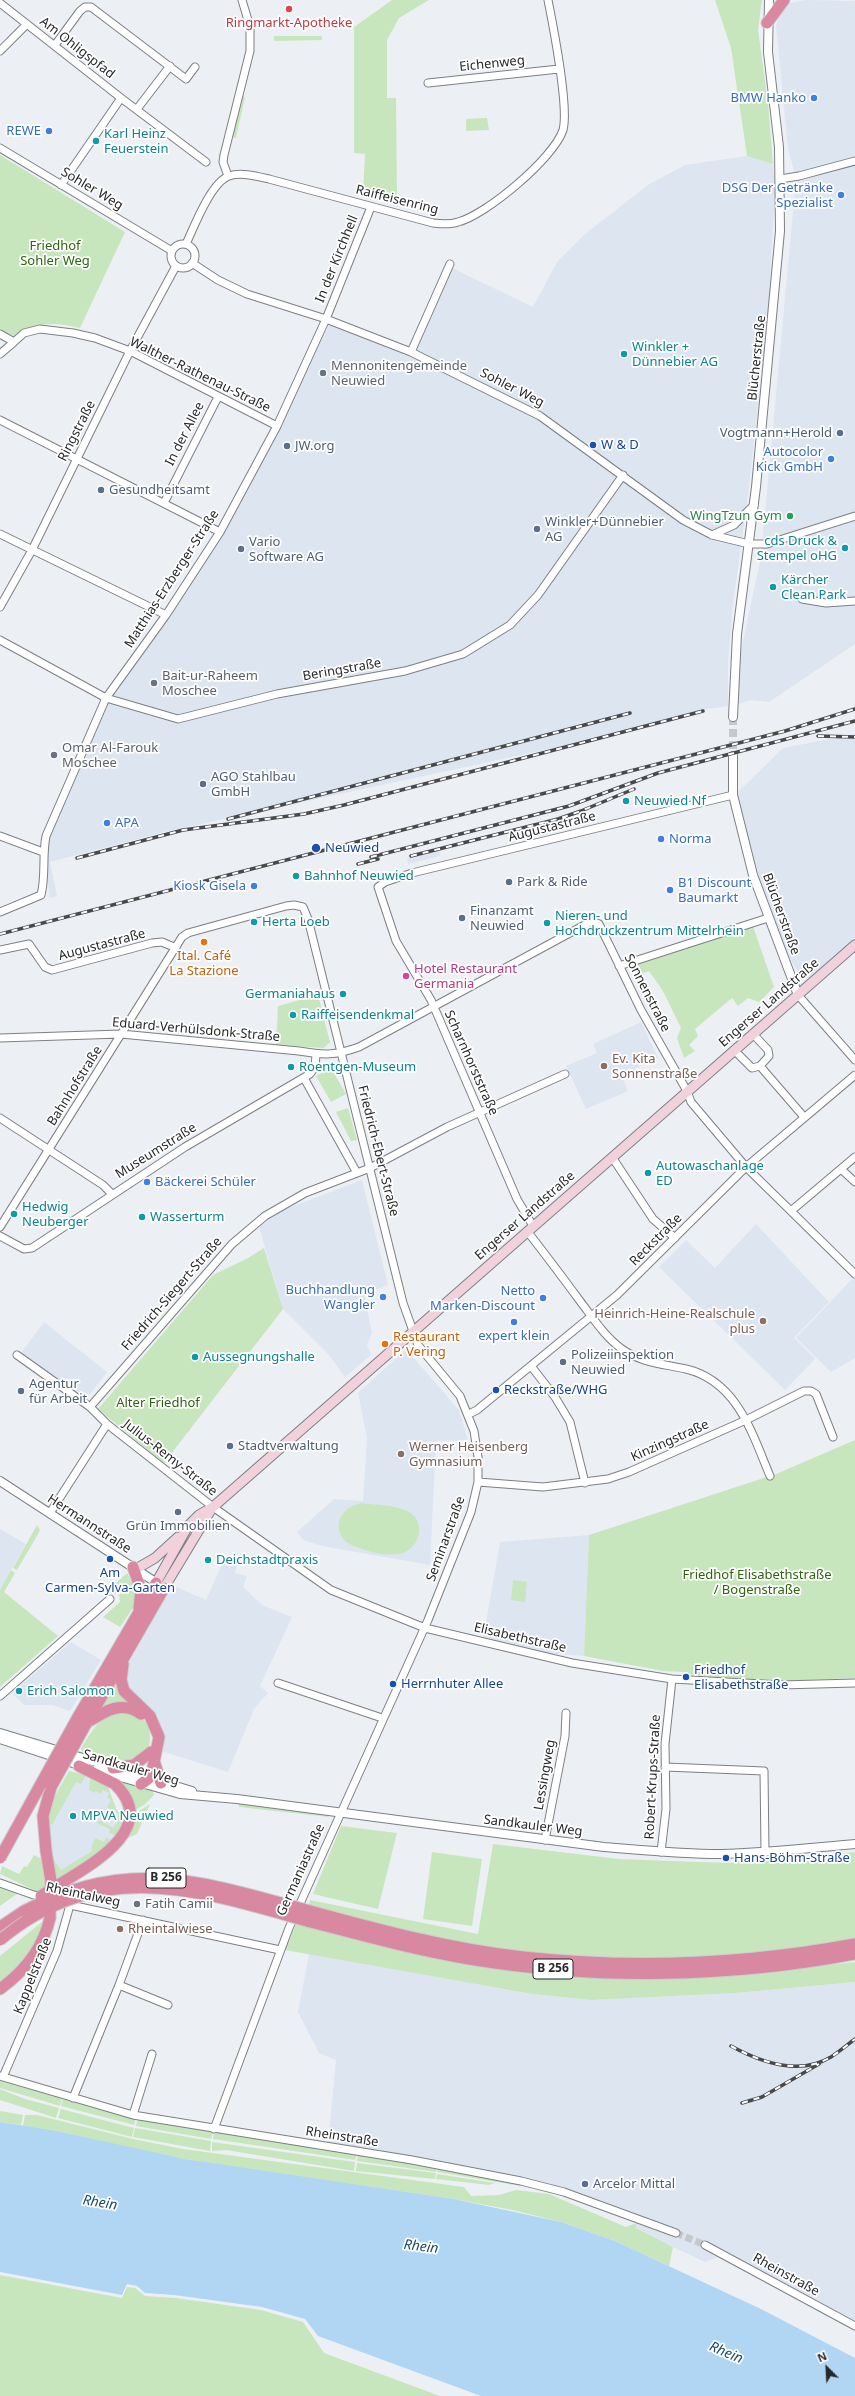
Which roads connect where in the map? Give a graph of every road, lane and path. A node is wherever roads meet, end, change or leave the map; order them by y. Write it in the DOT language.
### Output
graph roads {
  1 [pos="242,0"];
  2 [pos="548,0"];
  3 [pos="769,0"];
  4 [pos="784,0"];
  5 [pos="0,3"];
  6 [pos="767,23"];
  7 [pos="27,24"];
  8 [pos="55,45"];
  9 [pos="0,51"];
  10 [pos="170,66"];
  11 [pos="195,68"];
  12 [pos="559,69"];
  13 [pos="428,83"];
  14 [pos="121,98"];
  15 [pos="137,109"];
  16 [pos="0,148"];
  17 [pos="855,161"];
  18 [pos="206,162"];
  19 [pos="228,176"];
  20 [pos="780,178"];
  21 [pos="61,185"];
  22 [pos="371,207"];
  23 [pos="186,244"];
  24 [pos="172,251"];
  25 [pos="192,263"];
  26 [pos="450,264"];
  27 [pos="176,266"];
  28 [pos="326,319"];
  29 [pos="0,334"];
  30 [pos="14,342"];
  31 [pos="130,351"];
  32 [pos="411,352"];
  33 [pos="0,354"];
  34 [pos="218,397"];
  35 [pos="0,420"];
  36 [pos="277,426"];
  37 [pos="75,460"];
  38 [pos="623,475"];
  39 [pos="164,503"];
  40 [pos="754,505"];
  41 [pos="855,516"];
  42 [pos="220,532"];
  43 [pos="0,534"];
  44 [pos="712,535"];
  45 [pos="749,544"];
  46 [pos="32,550"];
  47 [pos="802,599"];
  48 [pos="855,601"];
  49 [pos="0,607"];
  50 [pos="166,615"];
  51 [pos="0,640"];
  52 [pos="106,698"];
  53 [pos="733,717"];
  54 [pos="733,756"];
  55 [pos="733,795"];
  56 [pos="0,836"];
  57 [pos="43,852"];
  58 [pos="378,887"];
  59 [pos="0,912"];
  60 [pos="768,918"];
  61 [pos="182,937"];
  62 [pos="855,945"];
  63 [pos="176,948"];
  64 [pos="0,950"];
  65 [pos="619,966"];
  66 [pos="798,995"];
  67 [pos="434,1008"];
  68 [pos="121,1034"];
  69 [pos="753,1034"];
  70 [pos="0,1038"];
  71 [pos="734,1050"];
  72 [pos="342,1052"];
  73 [pos="316,1055"];
  74 [pos="855,1060"];
  75 [pos="760,1066"];
  76 [pos="565,1074"];
  77 [pos="855,1075"];
  78 [pos="304,1078"];
  79 [pos="687,1091"];
  80 [pos="480,1111"];
  81 [pos="804,1117"];
  82 [pos="0,1118"];
  83 [pos="48,1150"];
  84 [pos="612,1156"];
  85 [pos="855,1157"];
  86 [pos="746,1167"];
  87 [pos="370,1168"];
  88 [pos="841,1169"];
  89 [pos="358,1173"];
  90 [pos="855,1182"];
  91 [pos="112,1194"];
  92 [pos="791,1211"];
  93 [pos="0,1227"];
  94 [pos="530,1228"];
  95 [pos="0,1236"];
  96 [pos="675,1238"];
  97 [pos="855,1274"];
  98 [pos="591,1316"];
  99 [pos="412,1332"];
  100 [pos="17,1355"];
  101 [pos="531,1366"];
  102 [pos="90,1407"];
  103 [pos="469,1414"];
  104 [pos="746,1420"];
  105 [pos="107,1424"];
  106 [pos="833,1437"];
  107 [pos="770,1476"];
  108 [pos="0,1481"];
  109 [pos="478,1482"];
  110 [pos="585,1483"];
  111 [pos="213,1507"];
  112 [pos="50,1513"];
  113 [pos="184,1533"];
  114 [pos="134,1568"];
  115 [pos="160,1585"];
  116 [pos="110,1599"];
  117 [pos="138,1615"];
  118 [pos="425,1628"];
  119 [pos="125,1656"];
  120 [pos="672,1679"];
  121 [pos="278,1683"];
  122 [pos="855,1683"];
  123 [pos="0,1696"];
  124 [pos="566,1713"];
  125 [pos="382,1718"];
  126 [pos="83,1719"];
  127 [pos="0,1733"];
  128 [pos="0,1739"];
  129 [pos="151,1752"];
  130 [pos="49,1753"];
  131 [pos="155,1763"];
  132 [pos="79,1766"];
  133 [pos="665,1767"];
  134 [pos="113,1768"];
  135 [pos="144,1780"];
  136 [pos="161,1783"];
  137 [pos="209,1796"];
  138 [pos="340,1813"];
  139 [pos="545,1840"];
  140 [pos="855,1844"];
  141 [pos="661,1852"];
  142 [pos="764,1852"];
  143 [pos="0,1858"];
  144 [pos="0,1883"];
  145 [pos="70,1905"];
  146 [pos="24,1911"];
  147 [pos="308,1916"];
  148 [pos="143,1920"];
  149 [pos="0,1927"];
  150 [pos="0,1940"];
  151 [pos="855,1944"];
  152 [pos="280,1950"];
  153 [pos="855,1954"];
  154 [pos="119,1985"];
  155 [pos="0,1989"];
  156 [pos="168,2005"];
  157 [pos="152,2054"];
  158 [pos="2,2077"];
  159 [pos="72,2098"];
  160 [pos="133,2115"];
  161 [pos="214,2129"];
  162 [pos="676,2233"];
  163 [pos="705,2245"];
  164 [pos="855,2326"];
  1 -- 19 [label="street"];
  2 -- 12 [label="street, Raiffeisenring"];
  3 -- 6 [label="street, Blücherstraße"];
  4 -- 6 [label="highway"];
  5 -- 7 [label="street, Am Ohligspfad"];
  6 -- 20 [label="street, Blücherstraße"];
  7 -- 8 [label="street, Am Ohligspfad"];
  7 -- 9 [label="street"];
  8 -- 10 [label="street"];
  8 -- 14 [label="street, Am Ohligspfad"];
  10 -- 11 [label="street"];
  10 -- 15 [label="street"];
  12 -- 13 [label="street, Eichenweg"];
  12 -- 22 [label="street, Raiffeisenring"];
  14 -- 15 [label="street, Am Ohligspfad"];
  14 -- 21 [label="street"];
  15 -- 18 [label="street, Am Ohligspfad"];
  16 -- 21 [label="street, Sohler Weg"];
  17 -- 20 [label="street"];
  19 -- 22 [label="street, Raiffeisenring"];
  19 -- 23 [label="street"];
  20 -- 40 [label="street, Blücherstraße"];
  21 -- 24 [label="street, Sohler Weg"];
  22 -- 28 [label="street, In der Kirchhell"];
  23 -- 24 [label="street"];
  23 -- 25 [label="street"];
  24 -- 27 [label="street"];
  25 -- 27 [label="street"];
  25 -- 28 [label="street, Sohler Weg"];
  26 -- 32 [label="street"];
  27 -- 31 [label="street, Ringstraße"];
  28 -- 32 [label="street, Sohler Weg"];
  28 -- 36 [label="street, Matthias-Erzberger-Straße"];
  29 -- 30 [label="street"];
  30 -- 31 [label="street, Walther-Rathenau-Straße"];
  30 -- 33 [label="street, Walther-Rathenau-Straße"];
  31 -- 34 [label="street, Walther-Rathenau-Straße"];
  31 -- 37 [label="street, Ringstraße"];
  32 -- 38 [label="street, Sohler Weg"];
  34 -- 36 [label="street, Walther-Rathenau-Straße"];
  34 -- 39 [label="street, In der Allee"];
  35 -- 37 [label="street"];
  36 -- 42 [label="street, Matthias-Erzberger-Straße"];
  37 -- 39 [label="street"];
  37 -- 46 [label="street, Ringstraße"];
  38 -- 44 [label="street, Sohler Weg"];
  38 -- 52 [label="street, Beringstraße"];
  39 -- 42 [label="street"];
  40 -- 44 [label="street"];
  40 -- 45 [label="street, Blücherstraße"];
  41 -- 45 [label="street, Sohler Weg"];
  42 -- 50 [label="street, Matthias-Erzberger-Straße"];
  43 -- 46 [label="street"];
  44 -- 45 [label="street, Sohler Weg"];
  45 -- 53 [label="street, Blücherstraße"];
  46 -- 49 [label="street, Ringstraße"];
  46 -- 50 [label="street"];
  47 -- 48 [label="street"];
  50 -- 52 [label="street, Matthias-Erzberger-Straße"];
  51 -- 52 [label="street, Beringstraße"];
  52 -- 57 [label="street, Matthias-Erzberger-Straße"];
  54 -- 55 [label="street, Blücherstraße"];
  55 -- 58 [label="street, Augustastraße"];
  55 -- 60 [label="street, Blücherstraße"];
  56 -- 57 [label="street"];
  57 -- 59 [label="street, Matthias-Erzberger-Straße"];
  58 -- 67 [label="street, Scharnhorststraße"];
  60 -- 65 [label="street"];
  60 -- 66 [label="street, Blücherstraße"];
  61 -- 63 [label="street, Bahnhofstraße"];
  61 -- 72 [label="street, Friedrich-Ebert-Straße"];
  62 -- 66 [label="main road, Engerser Landstraße"];
  63 -- 64 [label="street, Augustastraße"];
  63 -- 68 [label="street, Bahnhofstraße"];
  65 -- 67 [label="street, Sonnenstraße"];
  65 -- 79 [label="street, Sonnenstraße"];
  66 -- 69 [label="main road, Engerser Landstraße"];
  66 -- 74 [label="street, Blücherstraße"];
  67 -- 72 [label="street"];
  67 -- 80 [label="street, Scharnhorststraße"];
  68 -- 70 [label="street, Eduard-Verhülsdonk-Straße"];
  68 -- 73 [label="street, Eduard-Verhülsdonk-Straße"];
  68 -- 83 [label="street, Bahnhofstraße"];
  69 -- 71 [label="main road, Engerser Landstraße"];
  69 -- 75 [label="street"];
  71 -- 75 [label="street"];
  71 -- 79 [label="main road, Engerser Landstraße"];
  72 -- 73 [label="street, Eduard-Verhülsdonk-Straße"];
  72 -- 87 [label="street, Friedrich-Ebert-Straße"];
  73 -- 78 [label="street, Museumstraße"];
  75 -- 81 [label="street"];
  76 -- 80 [label="street, Friedrich-Siegert-Straße"];
  77 -- 81 [label="street, Reckstraße"];
  78 -- 89 [label="street"];
  78 -- 91 [label="street, Museumstraße"];
  79 -- 84 [label="main road, Engerser Landstraße"];
  79 -- 86 [label="street, Sonnenstraße"];
  80 -- 87 [label="street, Friedrich-Siegert-Straße"];
  80 -- 94 [label="street, Scharnhorststraße"];
  81 -- 86 [label="street, Reckstraße"];
  82 -- 83 [label="street"];
  83 -- 91 [label="street"];
  83 -- 93 [label="street, Bahnhofstraße"];
  84 -- 94 [label="main road, Engerser Landstraße"];
  84 -- 96 [label="street"];
  85 -- 88 [label="street"];
  86 -- 92 [label="street, Sonnenstraße"];
  86 -- 96 [label="street, Reckstraße"];
  87 -- 89 [label="street, Friedrich-Siegert-Straße"];
  87 -- 99 [label="street, Friedrich-Ebert-Straße"];
  88 -- 90 [label="street"];
  88 -- 92 [label="street"];
  89 -- 102 [label="street, Friedrich-Siegert-Straße"];
  91 -- 95 [label="street, Museumstraße"];
  92 -- 97 [label="street, Sonnenstraße"];
  94 -- 98 [label="street, Scharnhorststraße"];
  94 -- 99 [label="main road, Engerser Landstraße"];
  96 -- 98 [label="street, Reckstraße"];
  98 -- 101 [label="street, Reckstraße"];
  98 -- 104 [label="street, Scharnhorststraße"];
  99 -- 103 [label="street, Seminarstraße"];
  99 -- 111 [label="main road, Engerser Landstraße"];
  100 -- 102 [label="street, Julius-Remy-Straße"];
  101 -- 103 [label="street, Reckstraße"];
  101 -- 110 [label="street"];
  102 -- 105 [label="street, Julius-Remy-Straße"];
  103 -- 109 [label="street, Seminarstraße"];
  104 -- 106 [label="street, Kinzingstraße"];
  104 -- 107 [label="street, Scharnhorststraße"];
  104 -- 110 [label="street, Kinzingstraße"];
  105 -- 111 [label="street, Julius-Remy-Straße"];
  105 -- 112 [label="street"];
  108 -- 112 [label="street, Hermannstraße"];
  109 -- 110 [label="street, Kinzingstraße"];
  109 -- 118 [label="street, Seminarstraße"];
  111 -- 113 [label="main road, Engerser Landstraße"];
  111 -- 115 [label="main road, Engerser Landstraße"];
  111 -- 118 [label="street, Elisabethstraße"];
  112 -- 114 [label="street, Hermannstraße"];
  113 -- 114 [label="main road"];
  113 -- 115 [label="main road, Engerser Landstraße"];
  114 -- 115 [label="street, Hermannstraße"];
  114 -- 117 [label="highway"];
  115 -- 117 [label="highway"];
  115 -- 119 [label="highway"];
  116 -- 123 [label="street"];
  117 -- 126 [label="highway"];
  118 -- 120 [label="street, Elisabethstraße"];
  118 -- 125 [label="street, Germaniastraße"];
  119 -- 126 [label="highway"];
  119 -- 131 [label="highway"];
  120 -- 122 [label="street, Elisabethstraße"];
  120 -- 133 [label="street, Robert-Krups-Straße"];
  121 -- 125 [label="street"];
  124 -- 139 [label="street, Lessingweg"];
  125 -- 138 [label="street, Germaniastraße"];
  126 -- 129 [label="highway"];
  126 -- 143 [label="highway, bridge"];
  126 -- 155 [label="highway, bridge"];
  127 -- 130 [label="street"];
  128 -- 130 [label="street"];
  129 -- 134 [label="highway"];
  129 -- 135 [label="highway"];
  130 -- 132 [label="street, Sandkauler Weg"];
  130 -- 134 [label="street, Sandkauler Weg"];
  131 -- 135 [label="highway"];
  131 -- 136 [label="highway"];
  132 -- 135 [label="street, Sandkauler Weg"];
  132 -- 146 [label="highway, bridge"];
  133 -- 141 [label="street, Robert-Krups-Straße"];
  133 -- 142 [label="street"];
  134 -- 135 [label="street, Sandkauler Weg"];
  135 -- 136 [label="street, Sandkauler Weg"];
  135 -- 137 [label="street, Sandkauler Weg"];
  136 -- 137 [label="street, Sandkauler Weg"];
  137 -- 138 [label="street, Sandkauler Weg"];
  138 -- 139 [label="street, Sandkauler Weg"];
  138 -- 152 [label="street, Germaniastraße"];
  139 -- 141 [label="street, Sandkauler Weg"];
  140 -- 142 [label="street, Sandkauler Weg"];
  141 -- 142 [label="street, Sandkauler Weg"];
  144 -- 145 [label="street, Rheintalweg"];
  145 -- 148 [label="street, Rheintalweg"];
  145 -- 158 [label="street, Kappelstraße"];
  146 -- 147 [label="highway, B 256, bridge"];
  146 -- 149 [label="highway, B 256"];
  147 -- 150 [label="highway, B 256, bridge"];
  147 -- 151 [label="highway, B 256"];
  147 -- 153 [label="highway, B 256"];
  148 -- 152 [label="street, Rheintalweg"];
  148 -- 154 [label="street"];
  152 -- 161 [label="street, Germaniastraße"];
  154 -- 156 [label="street"];
  154 -- 159 [label="street"];
  157 -- 160 [label="street"];
  158 -- 159 [label="street, Rheinstraße"];
  159 -- 160 [label="street, Rheinstraße"];
  160 -- 161 [label="street, Rheinstraße"];
  161 -- 162 [label="street, Rheinstraße"];
  163 -- 164 [label="street, Rheinstraße"];
}
